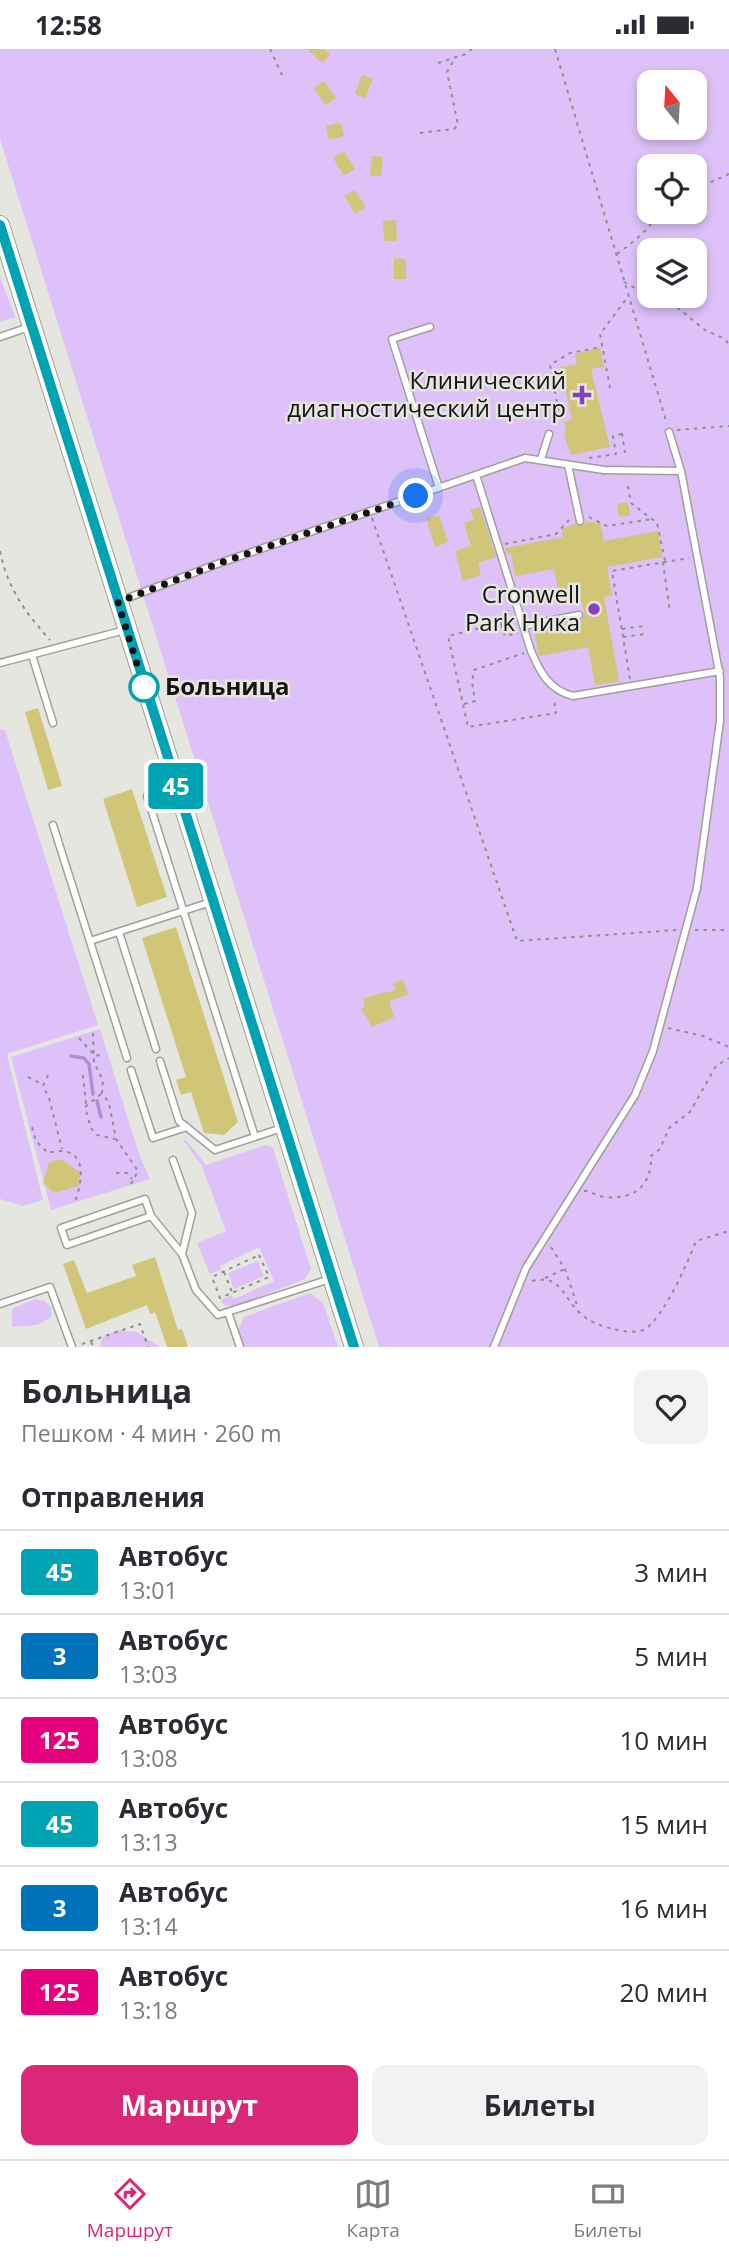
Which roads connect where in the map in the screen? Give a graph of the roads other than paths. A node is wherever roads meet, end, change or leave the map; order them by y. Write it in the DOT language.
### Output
graph roads {
  1 [pos="0,225"];
  2 [pos="33,326"];
  3 [pos="430,327"];
  4 [pos="0,337"];
  5 [pos="669,432"];
  6 [pos="549,434"];
  7 [pos="541,460"];
  8 [pos="568,465"];
  9 [pos="681,471"];
  10 [pos="476,475"];
  11 [pos="439,488"];
  12 [pos="580,519"];
  13 [pos="118,602"];
  14 [pos="579,615"];
  15 [pos="524,628"];
  16 [pos="127,630"];
  17 [pos="32,655"];
  18 [pos="0,663"];
  19 [pos="720,671"];
  20 [pos="53,723"];
  21 [pos="146,796"];
  22 [pos="53,825"];
  23 [pos="212,902"];
  24 [pos="183,911"];
  25 [pos="119,932"];
  26 [pos="90,941"];
  27 [pos="156,1049"];
  28 [pos="127,1058"];
  29 [pos="160,1061"];
  30 [pos="131,1070"];
  31 [pos="187,1127"];
  32 [pos="284,1128"];
  33 [pos="255,1137"];
  34 [pos="173,1160"];
  35 [pos="151,1216"];
  36 [pos="182,1254"];
  37 [pos="332,1279"];
  38 [pos="0,1304"];
  39 [pos="228,1312"];
  40 [pos="73,1347"];
  41 [pos="240,1347"];
  42 [pos="355,1347"];
  43 [pos="494,1347"];
  1 -- 2 [label="main road"];
  2 -- 4 [label="lane"];
  2 -- 13 [label="main road"];
  3 -- 11 [label="lane"];
  5 -- 9 [label="lane"];
  6 -- 7 [label="lane"];
  7 -- 8 [label="lane"];
  7 -- 10 [label="lane"];
  8 -- 9 [label="lane"];
  8 -- 12 [label="lane"];
  9 -- 19 [label="lane"];
  10 -- 11 [label="lane"];
  10 -- 15 [label="lane"];
  11 -- 13 [label="lane"];
  13 -- 16 [label="main road"];
  14 -- 15 [label="lane"];
  15 -- 19 [label="lane"];
  16 -- 17 [label="lane"];
  16 -- 23 [label="main road"];
  17 -- 18 [label="lane"];
  17 -- 20 [label="lane"];
  19 -- 43 [label="lane"];
  21 -- 24 [label="lane"];
  22 -- 26 [label="lane"];
  23 -- 24 [label="lane"];
  23 -- 32 [label="main road"];
  24 -- 25 [label="lane"];
  24 -- 33 [label="lane"];
  25 -- 26 [label="lane"];
  25 -- 27 [label="lane"];
  26 -- 28 [label="lane"];
  29 -- 31 [label="lane"];
  30 -- 31 [label="lane"];
  31 -- 33 [label="lane"];
  32 -- 33 [label="lane"];
  32 -- 37 [label="main road"];
  34 -- 36 [label="lane"];
  35 -- 35 [label="lane"];
  35 -- 36 [label="lane"];
  36 -- 39 [label="lane"];
  37 -- 39 [label="lane"];
  37 -- 42 [label="main road"];
  38 -- 40 [label="lane"];
  39 -- 41 [label="lane"];
}
